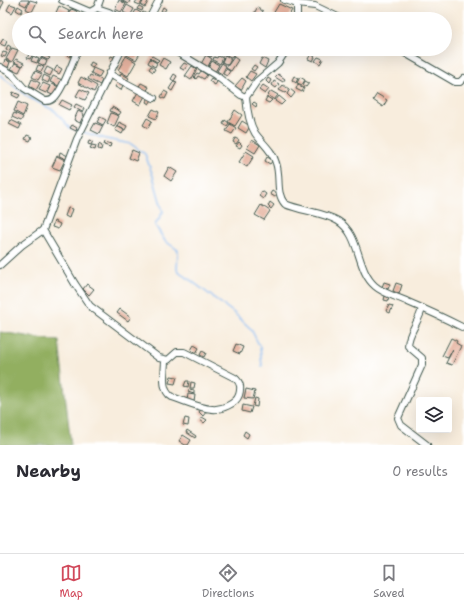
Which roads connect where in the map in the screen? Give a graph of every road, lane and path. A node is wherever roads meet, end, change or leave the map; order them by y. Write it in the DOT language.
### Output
graph roads {
  1 [pos="62,0"];
  2 [pos="100,0"];
  3 [pos="159,0"];
  4 [pos="284,0"];
  5 [pos="307,2"];
  6 [pos="297,4"];
  7 [pos="97,8"];
  8 [pos="90,12"];
  9 [pos="109,12"];
  10 [pos="153,12"];
  11 [pos="297,12"];
  12 [pos="328,12"];
  13 [pos="75,56"];
  14 [pos="118,56"];
  15 [pos="184,56"];
  16 [pos="282,56"];
  17 [pos="410,56"];
  18 [pos="0,67"];
  19 [pos="109,74"];
  20 [pos="464,78"];
  21 [pos="246,97"];
  22 [pos="154,98"];
  23 [pos="43,230"];
  24 [pos="0,265"];
  25 [pos="422,308"];
  26 [pos="464,328"];
  27 [pos="165,360"];
  28 [pos="427,445"];
  1 -- 8 [label="street"];
  2 -- 7 [label="street"];
  3 -- 10 [label="street"];
  4 -- 6 [label="street"];
  5 -- 6 [label="street"];
  5 -- 12 [label="street"];
  6 -- 11 [label="street"];
  7 -- 8 [label="street"];
  7 -- 9 [label="street"];
  13 -- 18 [label="street"];
  14 -- 19 [label="street"];
  15 -- 21 [label="street"];
  16 -- 21 [label="street"];
  17 -- 20 [label="street"];
  19 -- 22 [label="street"];
  19 -- 23 [label="street"];
  21 -- 25 [label="street"];
  23 -- 24 [label="street"];
  23 -- 27 [label="street"];
  25 -- 26 [label="street"];
  25 -- 28 [label="street"];
  27 -- 27 [label="street"];
}
